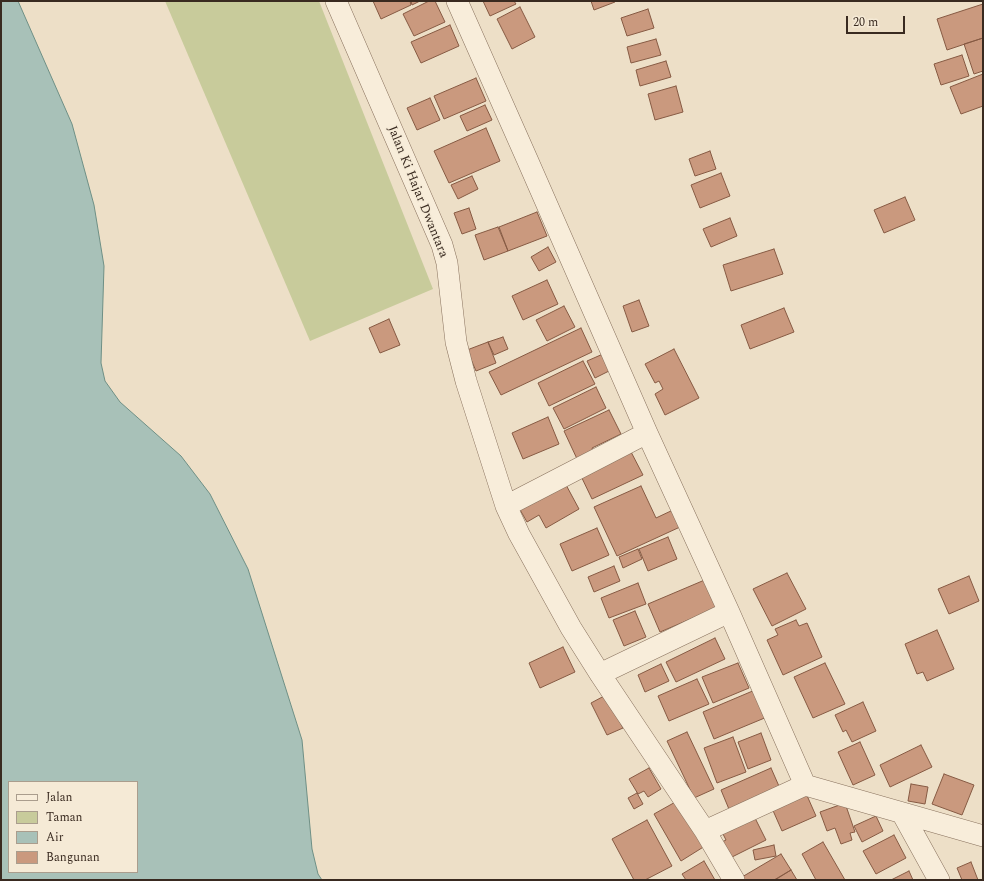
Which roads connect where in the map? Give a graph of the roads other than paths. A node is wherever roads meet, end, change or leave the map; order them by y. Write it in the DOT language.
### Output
graph roads {
  1 [pos="336,1"];
  2 [pos="456,1"];
  3 [pos="648,433"];
  4 [pos="506,506"];
  5 [pos="729,612"];
  6 [pos="600,674"];
  7 [pos="805,785"];
  8 [pos="902,813"];
  9 [pos="705,831"];
  10 [pos="983,836"];
  11 [pos="734,880"];
  12 [pos="939,880"];
  1 -- 4 [label="street, Jalan Ki Hajar Dwantara"];
  2 -- 3 [label="street"];
  3 -- 4 [label="street"];
  3 -- 5 [label="street"];
  4 -- 6 [label="street, Jalan Ki Hajar Dwantara"];
  5 -- 6 [label="street"];
  5 -- 7 [label="street"];
  6 -- 9 [label="street, Jalan Ki Hajar Dwantara"];
  7 -- 8 [label="street"];
  7 -- 9 [label="street"];
  8 -- 10 [label="street"];
  8 -- 12 [label="street"];
  9 -- 11 [label="street, Jalan Ki Hajar Dwantara"];
}
